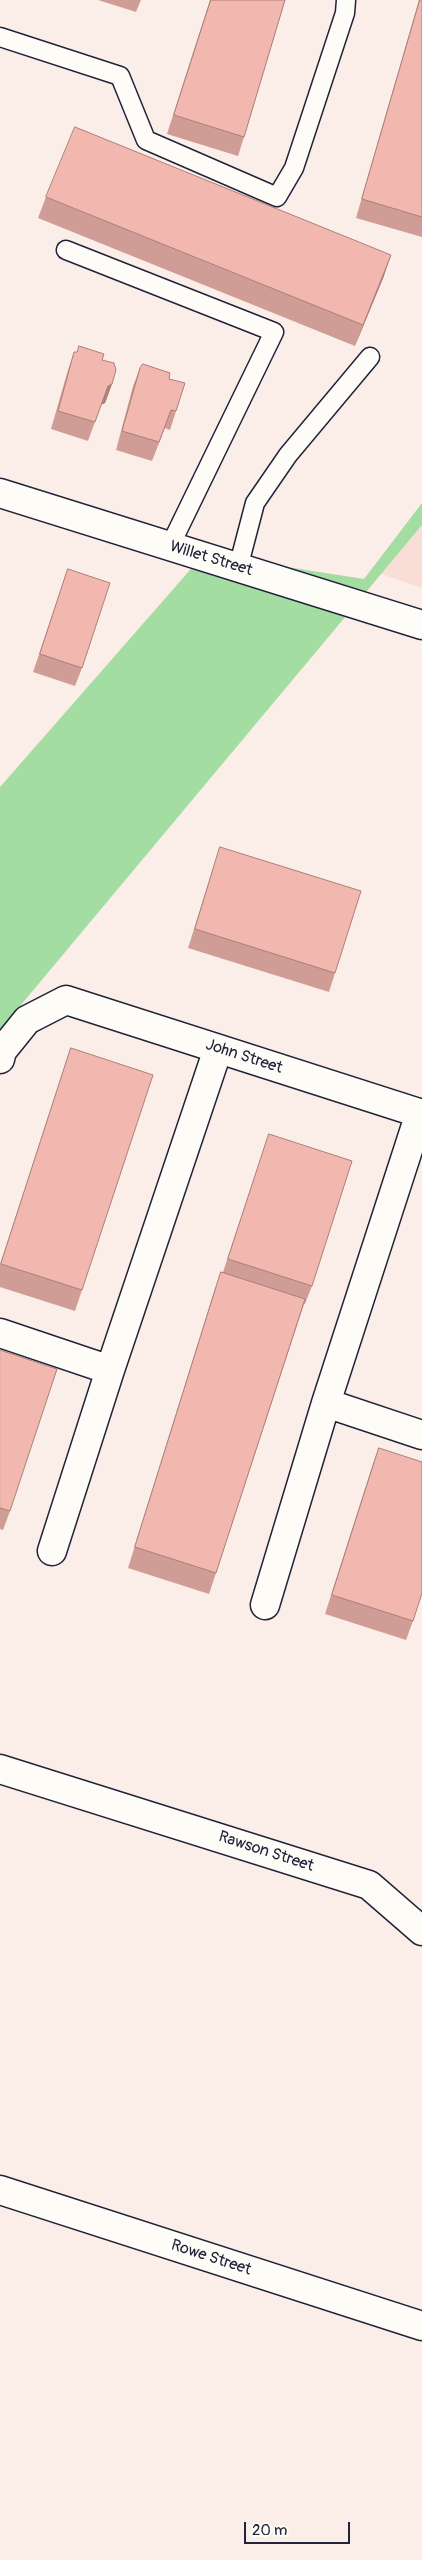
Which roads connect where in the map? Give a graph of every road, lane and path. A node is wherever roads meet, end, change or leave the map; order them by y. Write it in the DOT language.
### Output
graph roads {
  1 [pos="346,0"];
  2 [pos="0,37"];
  3 [pos="66,250"];
  4 [pos="370,357"];
  5 [pos="0,493"];
  6 [pos="170,546"];
  7 [pos="238,568"];
  8 [pos="422,625"];
  9 [pos="218,1049"];
  10 [pos="0,1058"];
  11 [pos="421,1113"];
  12 [pos="0,1333"];
  13 [pos="110,1370"];
  14 [pos="326,1403"];
  15 [pos="422,1435"];
  16 [pos="52,1551"];
  17 [pos="265,1605"];
  18 [pos="0,1769"];
  19 [pos="422,1931"];
  20 [pos="0,2190"];
  21 [pos="422,2326"];
  1 -- 2 [label="lane"];
  3 -- 6 [label="lane"];
  4 -- 7 [label="lane"];
  5 -- 6 [label="street, Willet Street"];
  6 -- 7 [label="street, Willet Street"];
  7 -- 8 [label="street, Willet Street"];
  9 -- 10 [label="street, John Street"];
  9 -- 11 [label="street, John Street"];
  9 -- 13 [label="street"];
  11 -- 14 [label="street"];
  12 -- 13 [label="street"];
  13 -- 16 [label="street"];
  14 -- 15 [label="street"];
  14 -- 17 [label="street"];
  18 -- 19 [label="street, Rawson Street"];
  20 -- 21 [label="street, Rowe Street"];
}
